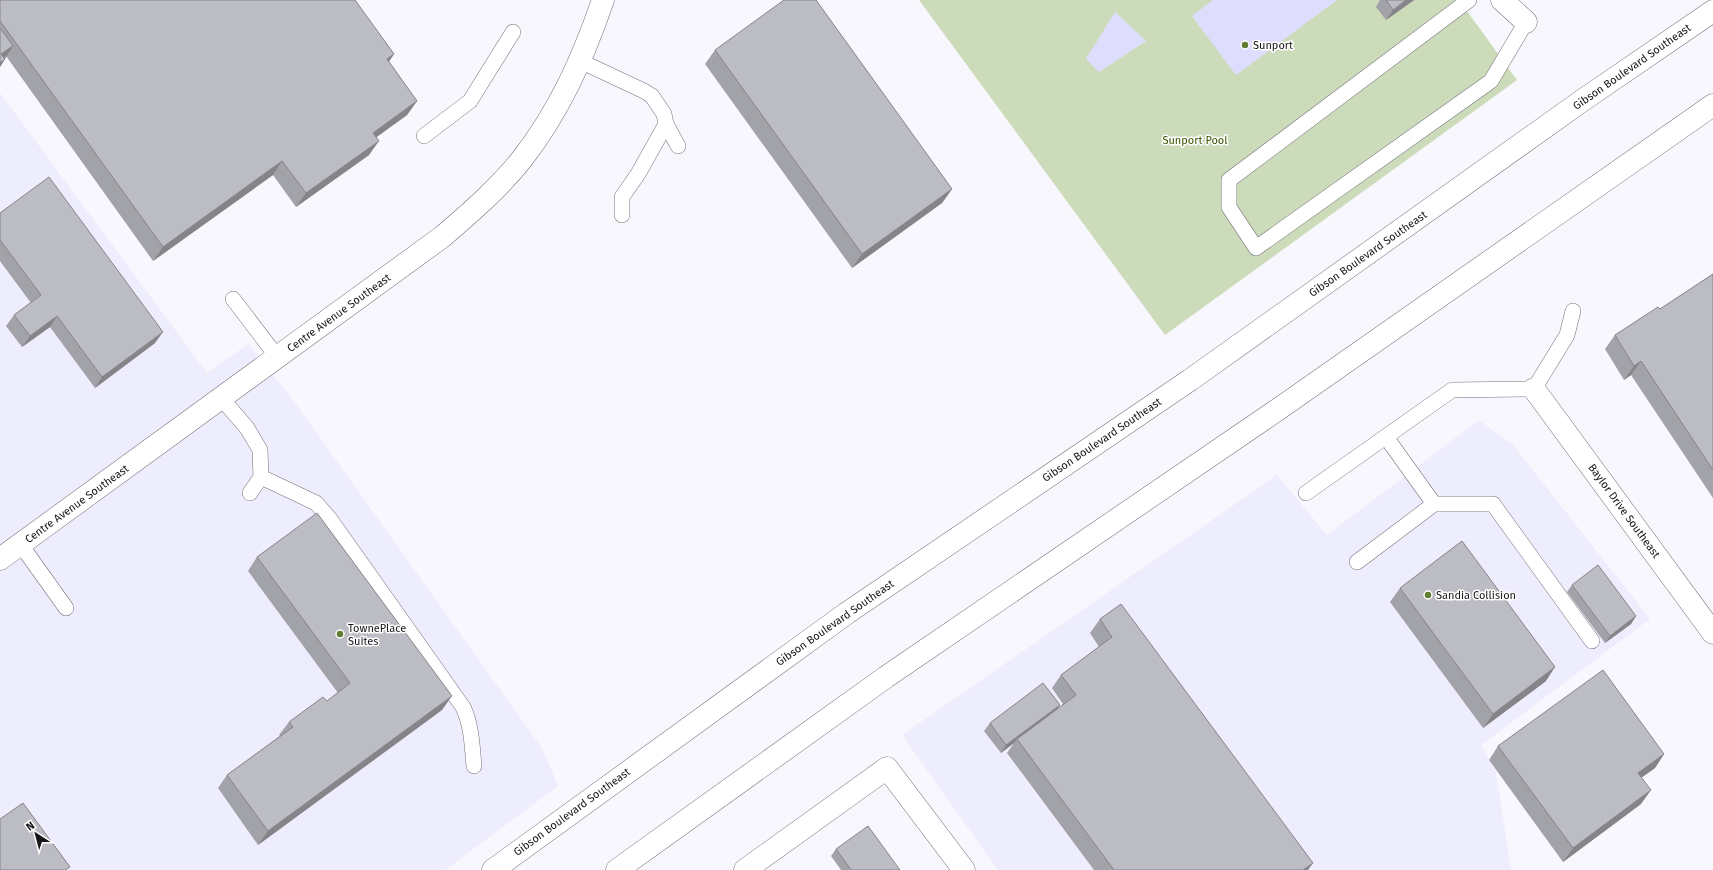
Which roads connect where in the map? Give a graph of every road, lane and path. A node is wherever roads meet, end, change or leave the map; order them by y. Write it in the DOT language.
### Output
graph roads {
  1 [pos="603,0"];
  2 [pos="1469,0"];
  3 [pos="1502,0"];
  4 [pos="1713,11"];
  5 [pos="1526,22"];
  6 [pos="513,32"];
  7 [pos="580,61"];
  8 [pos="1713,105"];
  9 [pos="666,124"];
  10 [pos="424,136"];
  11 [pos="678,146"];
  12 [pos="622,215"];
  13 [pos="232,299"];
  14 [pos="1572,311"];
  15 [pos="278,358"];
  16 [pos="1534,389"];
  17 [pos="222,399"];
  18 [pos="1386,437"];
  19 [pos="260,477"];
  20 [pos="250,493"];
  21 [pos="1306,493"];
  22 [pos="1434,504"];
  23 [pos="21,544"];
  24 [pos="0,559"];
  25 [pos="1357,562"];
  26 [pos="66,608"];
  27 [pos="1713,633"];
  28 [pos="1592,641"];
  29 [pos="474,766"];
  30 [pos="493,870"];
  31 [pos="617,870"];
  32 [pos="745,870"];
  33 [pos="964,870"];
  1 -- 7 [label="main road, Centre Avenue Southeast"];
  2 -- 5 [label="lane"];
  3 -- 5 [label="main road"];
  4 -- 30 [label="main road, Gibson Boulevard Southeast"];
  6 -- 10 [label="lane"];
  7 -- 9 [label="lane"];
  7 -- 15 [label="main road, Centre Avenue Southeast"];
  8 -- 31 [label="main road"];
  9 -- 11 [label="lane"];
  9 -- 12 [label="lane"];
  13 -- 15 [label="lane"];
  14 -- 16 [label="lane"];
  15 -- 17 [label="main road, Centre Avenue Southeast"];
  16 -- 18 [label="lane"];
  16 -- 27 [label="main road, Baylor Drive Southeast"];
  17 -- 19 [label="lane"];
  17 -- 23 [label="main road, Centre Avenue Southeast"];
  18 -- 21 [label="lane"];
  18 -- 22 [label="lane"];
  19 -- 20 [label="lane"];
  19 -- 29 [label="lane"];
  22 -- 25 [label="lane"];
  22 -- 28 [label="lane"];
  23 -- 24 [label="main road, Centre Avenue Southeast"];
  23 -- 26 [label="lane"];
  32 -- 33 [label="main road"];
}
